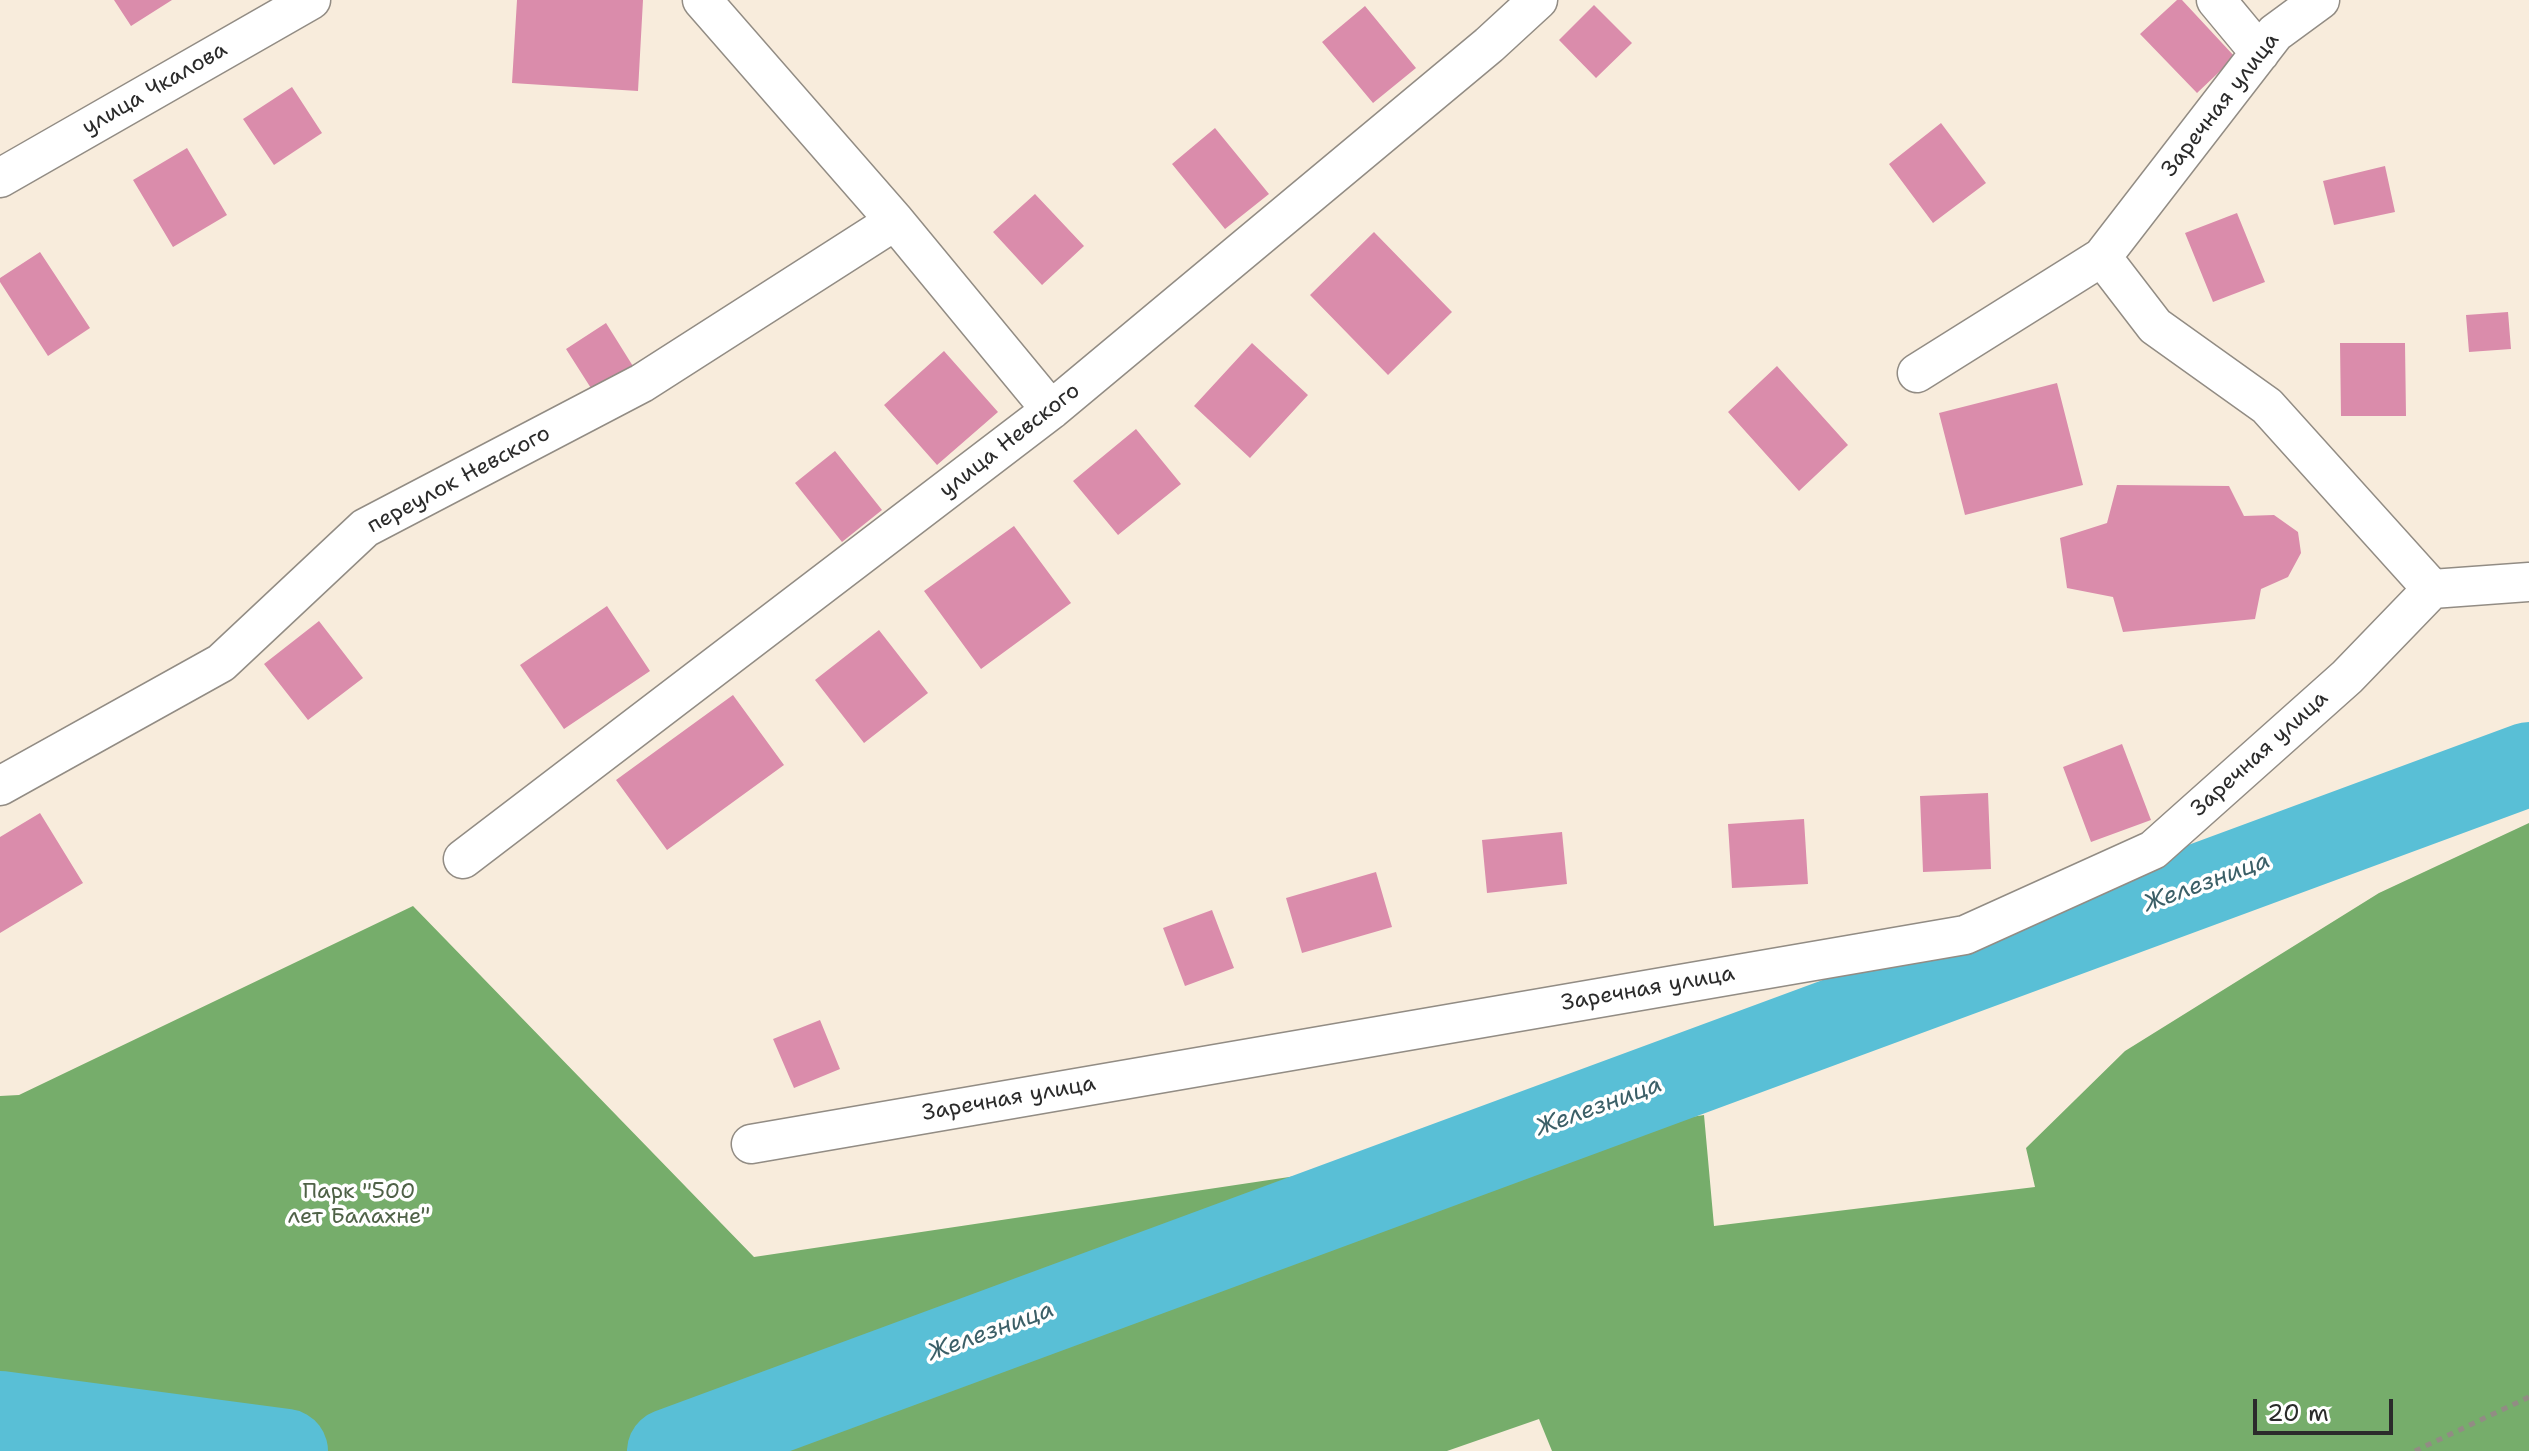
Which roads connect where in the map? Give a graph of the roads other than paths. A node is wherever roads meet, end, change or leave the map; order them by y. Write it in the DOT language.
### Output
graph roads {
  1 [pos="311,0"];
  2 [pos="702,0"];
  3 [pos="1538,0"];
  4 [pos="2216,0"];
  5 [pos="2320,0"];
  6 [pos="2260,53"];
  7 [pos="0,178"];
  8 [pos="895,221"];
  9 [pos="2102,257"];
  10 [pos="1917,373"];
  11 [pos="1051,410"];
  12 [pos="2529,582"];
  13 [pos="2432,589"];
  14 [pos="0,786"];
  15 [pos="463,859"];
  16 [pos="751,1144"];
  1 -- 7 [label="street, улица Чкалова"];
  2 -- 8 [label="street"];
  3 -- 11 [label="street, улица Невского"];
  4 -- 6 [label="street"];
  5 -- 6 [label="street, Заречная улица"];
  6 -- 9 [label="street, Заречная улица"];
  8 -- 11 [label="street"];
  8 -- 14 [label="street, переулок Невского"];
  9 -- 10 [label="street, Заречная улица"];
  9 -- 13 [label="street"];
  11 -- 15 [label="street, улица Невского"];
  12 -- 13 [label="street"];
  13 -- 16 [label="street, Заречная улица"];
}
